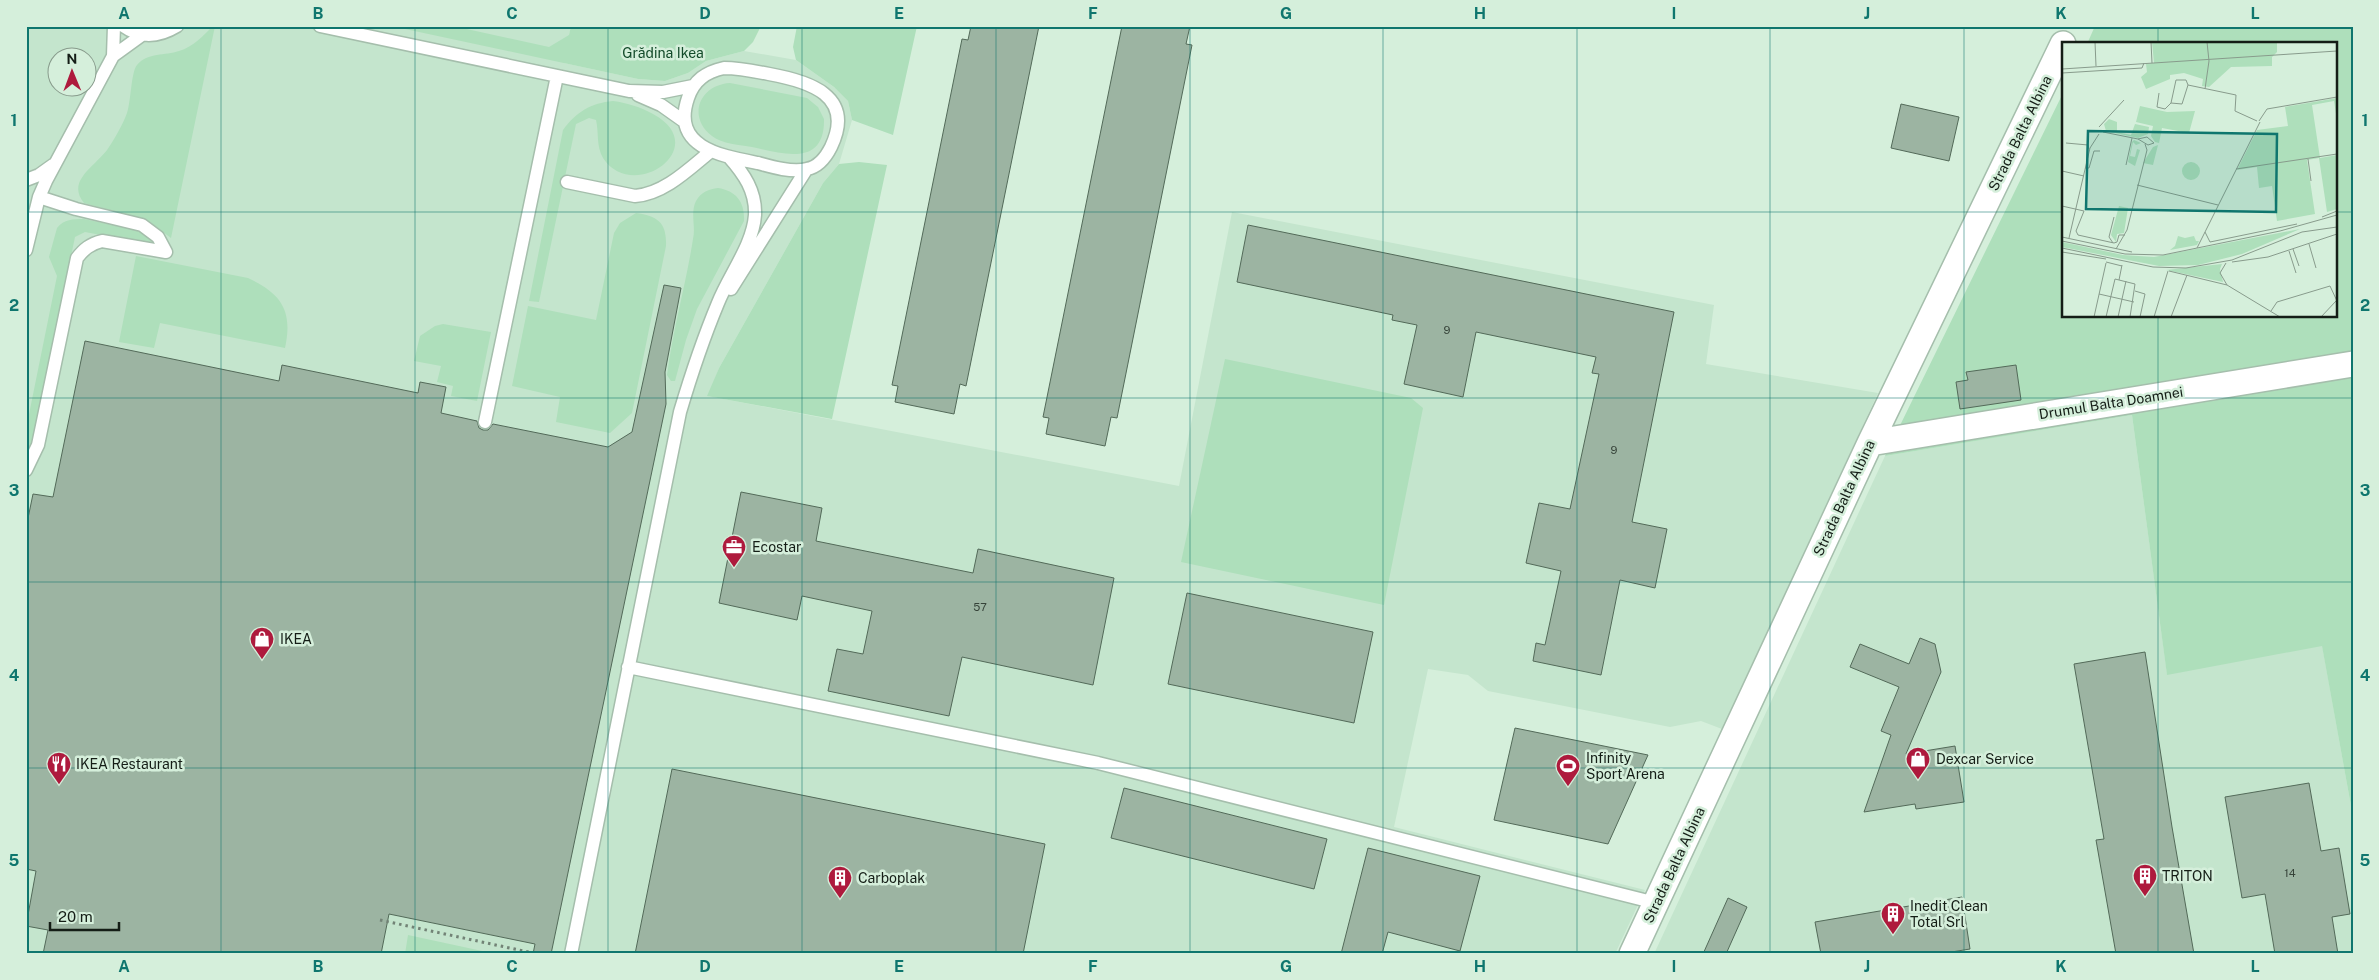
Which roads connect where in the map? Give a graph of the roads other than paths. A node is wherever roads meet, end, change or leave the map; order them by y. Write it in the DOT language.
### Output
graph roads {
  1 [pos="114,26"];
  2 [pos="123,26"];
  3 [pos="177,26"];
  4 [pos="320,26"];
  5 [pos="2072,26"];
  6 [pos="142,35"];
  7 [pos="2064,42"];
  8 [pos="2062,46"];
  9 [pos="113,56"];
  10 [pos="557,76"];
  11 [pos="693,86"];
  12 [pos="629,91"];
  13 [pos="685,122"];
  14 [pos="711,152"];
  15 [pos="729,157"];
  16 [pos="57,162"];
  17 [pos="806,170"];
  18 [pos="26,180"];
  19 [pos="567,182"];
  20 [pos="39,197"];
  21 [pos="27,238"];
  22 [pos="710,323"];
  23 [pos="2353,364"];
  24 [pos="485,422"];
  25 [pos="1870,443"];
  26 [pos="26,470"];
  27 [pos="628,667"];
  28 [pos="1656,903"];
  29 [pos="571,954"];
  30 [pos="1632,954"];
  1 -- 9 [label="lane"];
  2 -- 6 [label="lane"];
  3 -- 6 [label="lane"];
  4 -- 10 [label="lane"];
  5 -- 7 [label="street, Strada Balta Albina"];
  6 -- 9 [label="lane"];
  8 -- 25 [label="street, Strada Balta Albina"];
  9 -- 16 [label="lane"];
  10 -- 12 [label="lane"];
  10 -- 24 [label="lane"];
  11 -- 12 [label="lane"];
  11 -- 13 [label="lane"];
  11 -- 17 [label="lane"];
  12 -- 13 [label="lane"];
  13 -- 14 [label="lane"];
  14 -- 15 [label="lane"];
  14 -- 19 [label="lane"];
  15 -- 17 [label="lane"];
  15 -- 22 [label="lane"];
  16 -- 18 [label="lane"];
  16 -- 20 [label="lane"];
  17 -- 22 [label="lane"];
  20 -- 21 [label="lane"];
  20 -- 26 [label="lane"];
  22 -- 27 [label="lane"];
  23 -- 25 [label="street, Drumul Balta Doamnei"];
  25 -- 28 [label="street, Strada Balta Albina"];
  27 -- 28 [label="lane"];
  27 -- 29 [label="lane"];
  28 -- 30 [label="street, Strada Balta Albina"];
}
